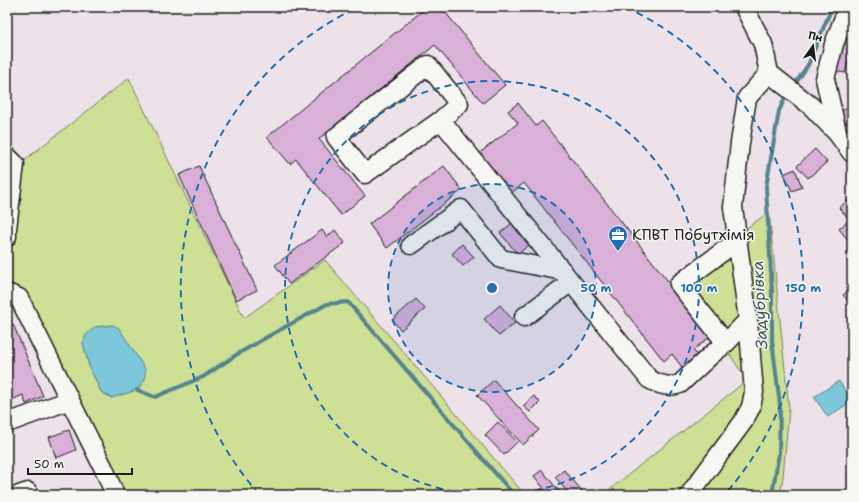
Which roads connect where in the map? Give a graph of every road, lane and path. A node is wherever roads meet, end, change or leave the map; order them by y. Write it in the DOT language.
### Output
graph roads {
  1 [pos="744,7"];
  2 [pos="848,7"];
  3 [pos="774,77"];
  4 [pos="441,120"];
  5 [pos="837,133"];
  6 [pos="852,153"];
  7 [pos="7,156"];
  8 [pos="7,236"];
  9 [pos="737,241"];
  10 [pos="411,245"];
  11 [pos="567,277"];
  12 [pos="7,293"];
  13 [pos="524,316"];
  14 [pos="748,320"];
  15 [pos="726,343"];
  16 [pos="70,400"];
  17 [pos="7,423"];
  18 [pos="19,495"];
  19 [pos="29,495"];
  20 [pos="115,495"];
  21 [pos="689,495"];
  1 -- 3 [label="street"];
  2 -- 5 [label="street"];
  3 -- 5 [label="street"];
  3 -- 9 [label="street"];
  4 -- 4 [label="street"];
  4 -- 11 [label="street"];
  5 -- 6 [label="street"];
  7 -- 8 [label="street"];
  9 -- 14 [label="street"];
  9 -- 15 [label="street"];
  10 -- 11 [label="street"];
  11 -- 13 [label="street"];
  11 -- 15 [label="street"];
  12 -- 16 [label="street"];
  14 -- 15 [label="street"];
  14 -- 21 [label="street"];
  16 -- 17 [label="street"];
  16 -- 20 [label="street"];
  18 -- 19 [label="street"];
}
